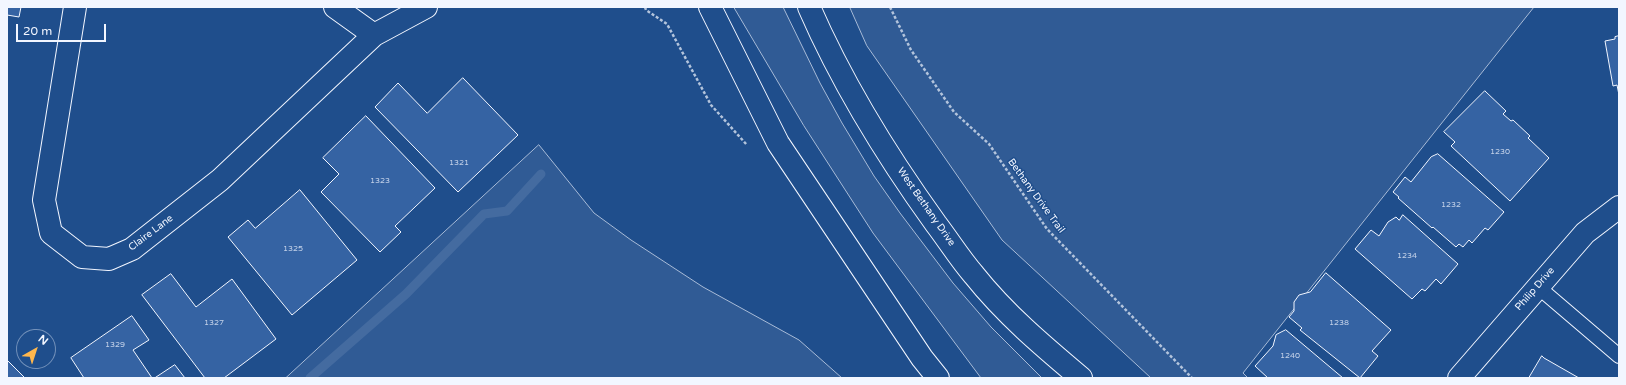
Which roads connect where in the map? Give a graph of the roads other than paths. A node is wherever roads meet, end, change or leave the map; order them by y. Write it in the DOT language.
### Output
graph roads {
  1 [pos="75,7"];
  2 [pos="335,7"];
  3 [pos="426,7"];
  4 [pos="710,7"];
  5 [pos="809,7"];
  6 [pos="374,35"];
  7 [pos="1619,207"];
  8 [pos="1537,286"];
  9 [pos="1619,356"];
  10 [pos="938,378"];
  11 [pos="1081,378"];
  12 [pos="1459,378"];
  1 -- 6 [label="street, Claire Lane"];
  2 -- 6 [label="street"];
  3 -- 6 [label="street, Claire Lane"];
  4 -- 10 [label="street"];
  5 -- 11 [label="street, West Bethany Drive"];
  7 -- 8 [label="street, Philip Drive"];
  8 -- 9 [label="lane"];
  8 -- 12 [label="street, Philip Drive"];
}
